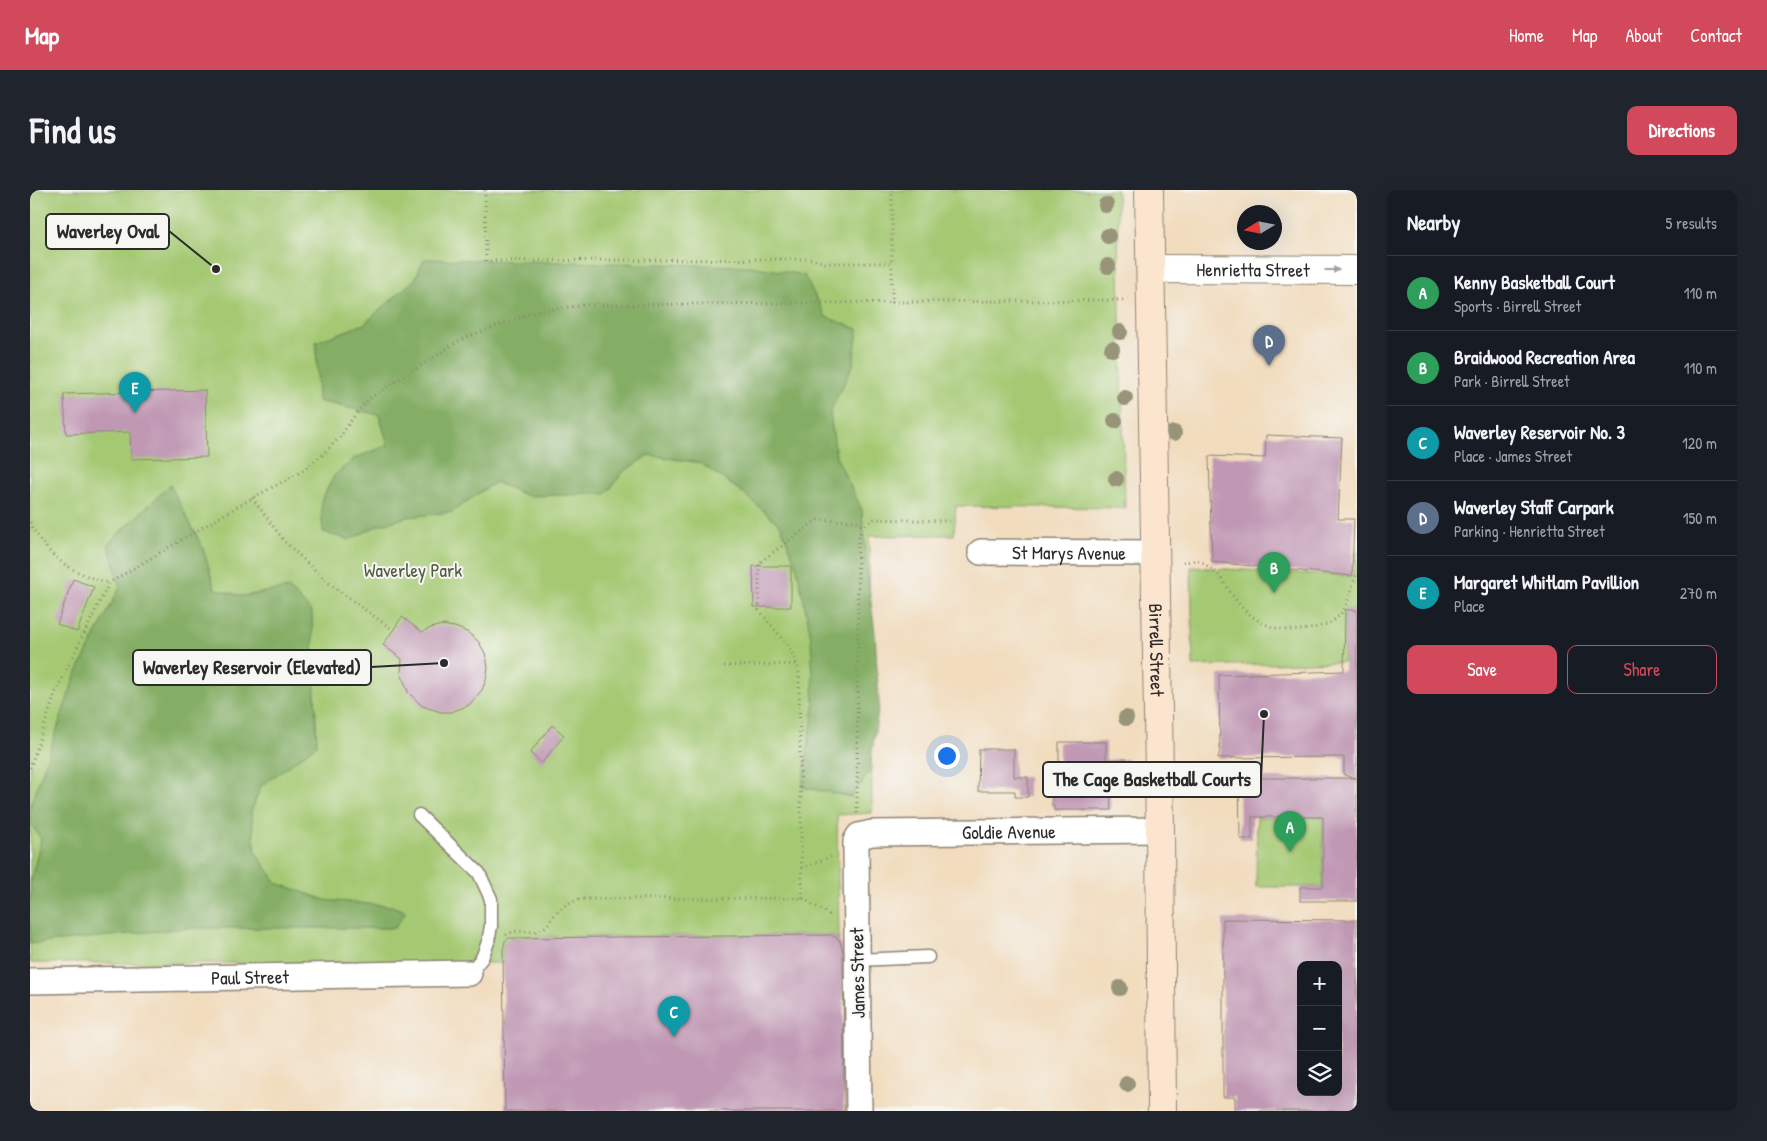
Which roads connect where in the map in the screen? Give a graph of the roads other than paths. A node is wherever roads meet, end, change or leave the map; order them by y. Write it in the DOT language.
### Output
graph roads {
  1 [pos="1149,190"];
  2 [pos="1151,269"];
  3 [pos="1357,270"];
  4 [pos="981,552"];
  5 [pos="1156,553"];
  6 [pos="419,815"];
  7 [pos="858,824"];
  8 [pos="1160,830"];
  9 [pos="928,957"];
  10 [pos="856,960"];
  11 [pos="475,965"];
  12 [pos="30,981"];
  13 [pos="859,1111"];
  14 [pos="1162,1111"];
  1 -- 2 [label="main road, Birrell Street"];
  2 -- 3 [label="street, Henrietta Street, one-way"];
  2 -- 5 [label="main road, Birrell Street"];
  4 -- 5 [label="street, St Marys Avenue"];
  5 -- 8 [label="main road, Birrell Street"];
  6 -- 11 [label="lane"];
  7 -- 8 [label="street, Goldie Avenue"];
  7 -- 10 [label="street, James Street"];
  8 -- 14 [label="main road, Birrell Street"];
  9 -- 10 [label="lane"];
  10 -- 13 [label="street, James Street"];
  11 -- 12 [label="street, Paul Street"];
}
